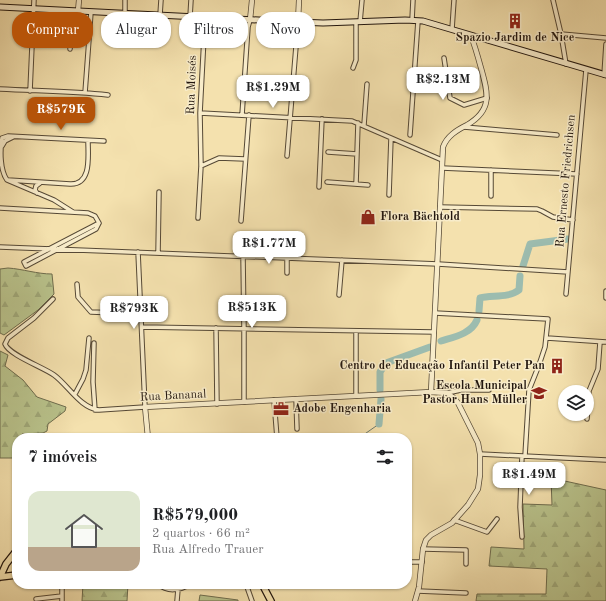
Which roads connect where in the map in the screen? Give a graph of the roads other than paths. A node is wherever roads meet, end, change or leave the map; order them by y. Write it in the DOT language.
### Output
graph roads {
  1 [pos="34,0"];
  2 [pos="79,0"];
  3 [pos="125,0"];
  4 [pos="161,0"];
  5 [pos="191,0"];
  6 [pos="252,0"];
  7 [pos="299,0"];
  8 [pos="362,0"];
  9 [pos="413,0"];
  10 [pos="454,0"];
  11 [pos="553,0"];
  12 [pos="0,7"];
  13 [pos="34,9"];
  14 [pos="75,11"];
  15 [pos="91,12"];
  16 [pos="124,12"];
  17 [pos="160,12"];
  18 [pos="190,12"];
  19 [pos="298,12"];
  20 [pos="250,20"];
  21 [pos="256,20"];
  22 [pos="415,21"];
  23 [pos="315,22"];
  24 [pos="358,22"];
  25 [pos="452,29"];
  26 [pos="561,34"];
  27 [pos="472,36"];
  28 [pos="606,38"];
  29 [pos="606,44"];
  30 [pos="88,48"];
  31 [pos="203,48"];
  32 [pos="295,48"];
  33 [pos="70,49"];
  34 [pos="444,58"];
  35 [pos="566,64"];
  36 [pos="353,68"];
  37 [pos="586,70"];
  38 [pos="605,75"];
  39 [pos="367,84"];
  40 [pos="0,89"];
  41 [pos="30,91"];
  42 [pos="85,93"];
  43 [pos="108,95"];
  44 [pos="487,98"];
  45 [pos="200,113"];
  46 [pos="242,115"];
  47 [pos="249,115"];
  48 [pos="290,117"];
  49 [pos="322,119"];
  50 [pos="358,123"];
  51 [pos="364,125"];
  52 [pos="463,127"];
  53 [pos="410,135"];
  54 [pos="557,135"];
  55 [pos="391,138"];
  56 [pos="88,140"];
  57 [pos="104,141"];
  58 [pos="328,152"];
  59 [pos="357,154"];
  60 [pos="288,156"];
  61 [pos="245,159"];
  62 [pos="442,160"];
  63 [pos="201,166"];
  64 [pos="442,168"];
  65 [pos="491,170"];
  66 [pos="577,174"];
  67 [pos="7,180"];
  68 [pos="29,182"];
  69 [pos="40,182"];
  70 [pos="327,182"];
  71 [pos="356,184"];
  72 [pos="368,184"];
  73 [pos="319,187"];
  74 [pos="27,189"];
  75 [pos="159,192"];
  76 [pos="37,193"];
  77 [pos="388,195"];
  78 [pos="491,196"];
  79 [pos="440,206"];
  80 [pos="0,208"];
  81 [pos="73,212"];
  82 [pos="198,218"];
  83 [pos="572,220"];
  84 [pos="241,221"];
  85 [pos="99,223"];
  86 [pos="0,247"];
  87 [pos="49,248"];
  88 [pos="58,249"];
  89 [pos="138,252"];
  90 [pos="158,253"];
  91 [pos="243,256"];
  92 [pos="287,258"];
  93 [pos="342,260"];
  94 [pos="438,264"];
  95 [pos="568,272"];
  96 [pos="287,273"];
  97 [pos="77,284"];
  98 [pos="606,290"];
  99 [pos="566,294"];
  100 [pos="339,295"];
  101 [pos="606,298"];
  102 [pos="53,299"];
  103 [pos="435,313"];
  104 [pos="141,314"];
  105 [pos="142,327"];
  106 [pos="216,328"];
  107 [pos="244,329"];
  108 [pos="356,331"];
  109 [pos="434,332"];
  110 [pos="89,338"];
  111 [pos="547,338"];
  112 [pos="600,342"];
  113 [pos="606,342"];
  114 [pos="94,343"];
  115 [pos="591,385"];
  116 [pos="488,390"];
  117 [pos="431,392"];
  118 [pos="447,393"];
  119 [pos="75,394"];
  120 [pos="356,396"];
  121 [pos="296,399"];
  122 [pos="274,400"];
  123 [pos="244,402"];
  124 [pos="217,404"];
  125 [pos="145,407"];
  126 [pos="96,410"];
  127 [pos="298,429"];
  128 [pos="148,433"];
  129 [pos="277,433"];
  130 [pos="480,454"];
  131 [pos="524,456"];
  132 [pos="606,460"];
  133 [pos="498,519"];
  134 [pos="454,520"];
  135 [pos="522,537"];
  136 [pos="423,549"];
  137 [pos="12,556"];
  138 [pos="412,562"];
  139 [pos="422,562"];
  140 [pos="466,564"];
  141 [pos="12,576"];
  142 [pos="0,577"];
  143 [pos="62,589"];
  144 [pos="167,589"];
  145 [pos="178,589"];
  146 [pos="247,589"];
  147 [pos="265,589"];
  148 [pos="418,591"];
  149 [pos="466,593"];
  150 [pos="62,596"];
  151 [pos="249,596"];
  152 [pos="36,599"];
  153 [pos="62,601"];
  154 [pos="177,601"];
  155 [pos="247,601"];
  156 [pos="252,601"];
  157 [pos="271,601"];
  158 [pos="416,601"];
  1 -- 13 [label="street"];
  2 -- 14 [label="street"];
  3 -- 16 [label="street"];
  4 -- 17 [label="street"];
  5 -- 18 [label="street"];
  6 -- 20 [label="street"];
  7 -- 19 [label="street"];
  8 -- 24 [label="street"];
  9 -- 22 [label="street"];
  10 -- 25 [label="street"];
  11 -- 26 [label="street"];
  12 -- 13 [label="main road"];
  13 -- 14 [label="main road"];
  13 -- 41 [label="street"];
  14 -- 15 [label="main road"];
  14 -- 33 [label="street"];
  20 -- 21 [label="main road"];
  20 -- 46 [label="street"];
  22 -- 24 [label="main road"];
  22 -- 25 [label="main road"];
  22 -- 53 [label="street"];
  23 -- 24 [label="main road"];
  24 -- 36 [label="street"];
  25 -- 27 [label="main road"];
  26 -- 28 [label="street"];
  26 -- 35 [label="street"];
  27 -- 35 [label="main road"];
  27 -- 44 [label="street"];
  29 -- 38 [label="street"];
  30 -- 42 [label="street"];
  31 -- 45 [label="street, Rua Moisés"];
  32 -- 48 [label="street"];
  34 -- 44 [label="street"];
  35 -- 37 [label="main road"];
  37 -- 38 [label="main road"];
  37 -- 66 [label="street, Rua Ernesto Friedrichsen"];
  39 -- 51 [label="street"];
  40 -- 41 [label="street"];
  41 -- 42 [label="street"];
  42 -- 43 [label="street"];
  44 -- 52 [label="street"];
  45 -- 46 [label="street"];
  45 -- 63 [label="street, Rua Moisés"];
  46 -- 47 [label="street"];
  47 -- 48 [label="street"];
  47 -- 61 [label="street"];
  48 -- 49 [label="street"];
  48 -- 60 [label="street"];
  49 -- 50 [label="street"];
  49 -- 73 [label="street"];
  50 -- 51 [label="street"];
  50 -- 59 [label="street"];
  51 -- 55 [label="street"];
  52 -- 54 [label="street"];
  52 -- 62 [label="street"];
  55 -- 62 [label="street"];
  55 -- 77 [label="street"];
  56 -- 57 [label="street"];
  56 -- 67 [label="street"];
  56 -- 69 [label="street"];
  58 -- 59 [label="street"];
  59 -- 71 [label="street"];
  61 -- 63 [label="street"];
  61 -- 84 [label="street"];
  62 -- 64 [label="street"];
  63 -- 82 [label="street, Rua Moisés"];
  64 -- 65 [label="street"];
  64 -- 79 [label="street"];
  65 -- 66 [label="street"];
  65 -- 78 [label="street"];
  66 -- 83 [label="street, Rua Ernesto Friedrichsen"];
  67 -- 68 [label="street"];
  67 -- 74 [label="street"];
  68 -- 69 [label="street"];
  68 -- 74 [label="street"];
  69 -- 76 [label="street"];
  70 -- 71 [label="street"];
  71 -- 72 [label="street"];
  74 -- 76 [label="street"];
  75 -- 90 [label="street"];
  76 -- 81 [label="street"];
  79 -- 83 [label="street"];
  79 -- 94 [label="street"];
  80 -- 81 [label="street"];
  81 -- 85 [label="street"];
  83 -- 95 [label="street, Rua Ernesto Friedrichsen"];
  85 -- 87 [label="street"];
  85 -- 88 [label="street"];
  86 -- 87 [label="street"];
  87 -- 88 [label="street"];
  87 -- 88 [label="street"];
  88 -- 89 [label="street"];
  89 -- 90 [label="street"];
  89 -- 104 [label="street"];
  90 -- 91 [label="street"];
  91 -- 92 [label="street"];
  91 -- 107 [label="street"];
  92 -- 93 [label="street"];
  92 -- 96 [label="street"];
  93 -- 94 [label="street"];
  93 -- 100 [label="street"];
  94 -- 95 [label="street"];
  94 -- 103 [label="street"];
  95 -- 99 [label="street, Rua Ernesto Friedrichsen"];
  97 -- 104 [label="street"];
  98 -- 101 [label="street"];
  102 -- 119 [label="street"];
  103 -- 109 [label="street"];
  103 -- 111 [label="street"];
  104 -- 105 [label="street"];
  105 -- 106 [label="street"];
  105 -- 125 [label="street"];
  106 -- 107 [label="street"];
  106 -- 124 [label="street"];
  107 -- 108 [label="street"];
  107 -- 123 [label="street"];
  108 -- 109 [label="street"];
  108 -- 120 [label="street"];
  109 -- 117 [label="street"];
  110 -- 119 [label="street"];
  111 -- 112 [label="street"];
  111 -- 131 [label="street"];
  112 -- 113 [label="street"];
  112 -- 115 [label="street"];
  114 -- 126 [label="street"];
  116 -- 118 [label="street"];
  117 -- 118 [label="street, Rua Bananal"];
  117 -- 120 [label="street, Rua Bananal"];
  118 -- 130 [label="street"];
  119 -- 126 [label="street"];
  120 -- 121 [label="street, Rua Bananal"];
  121 -- 122 [label="street, Rua Bananal"];
  121 -- 127 [label="street"];
  122 -- 123 [label="street, Rua Bananal"];
  122 -- 129 [label="street"];
  123 -- 124 [label="street, Rua Bananal"];
  124 -- 125 [label="street, Rua Bananal"];
  125 -- 126 [label="street, Rua Bananal"];
  125 -- 128 [label="street"];
  130 -- 131 [label="street"];
  130 -- 134 [label="street"];
  131 -- 132 [label="street"];
  131 -- 135 [label="street"];
  133 -- 134 [label="street"];
  134 -- 136 [label="street"];
  136 -- 139 [label="street"];
  136 -- 140 [label="street"];
  137 -- 142 [label="main road"];
  138 -- 139 [label="street"];
  139 -- 148 [label="street"];
  141 -- 142 [label="main road"];
  143 -- 150 [label="street"];
  144 -- 145 [label="street"];
  145 -- 154 [label="street"];
  146 -- 151 [label="street"];
  147 -- 157 [label="main road"];
  148 -- 149 [label="street"];
  148 -- 158 [label="street"];
  150 -- 152 [label="street"];
  150 -- 153 [label="street"];
  151 -- 155 [label="street"];
  151 -- 156 [label="street"];
}
